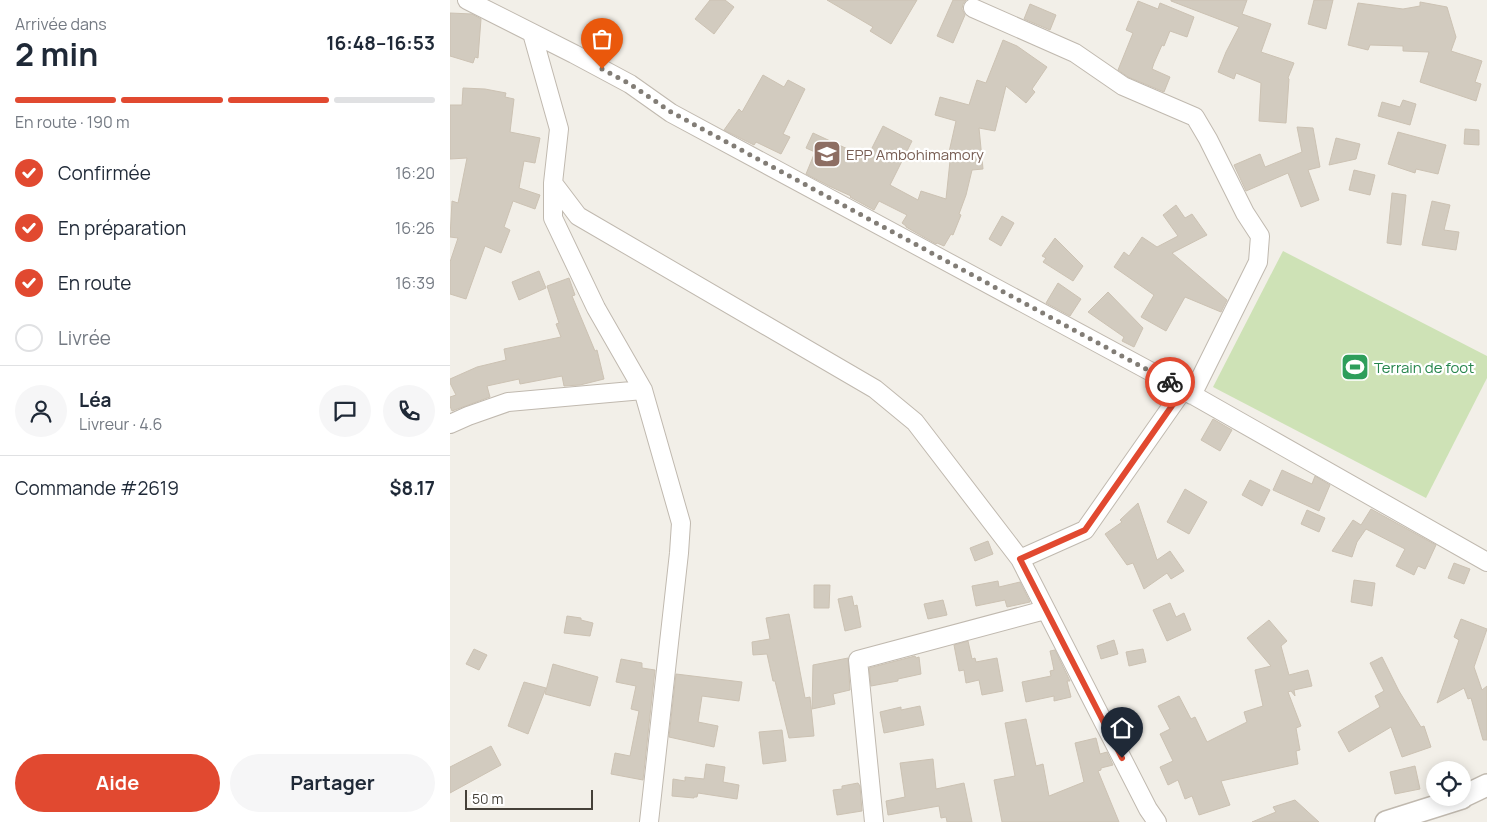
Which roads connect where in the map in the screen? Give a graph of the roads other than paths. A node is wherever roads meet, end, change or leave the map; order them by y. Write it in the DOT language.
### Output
graph roads {
  1 [pos="467,0"];
  2 [pos="973,8"];
  3 [pos="532,33"];
  4 [pos="553,183"];
  5 [pos="644,390"];
  6 [pos="1187,393"];
  7 [pos="450,424"];
  8 [pos="1020,559"];
  9 [pos="1487,562"];
  10 [pos="1045,610"];
  11 [pos="1487,785"];
  12 [pos="1471,793"];
  13 [pos="1435,806"];
  14 [pos="648,822"];
  15 [pos="874,822"];
  16 [pos="1157,822"];
  17 [pos="1386,822"];
  1 -- 3 [label="street"];
  2 -- 6 [label="street"];
  3 -- 4 [label="street"];
  3 -- 6 [label="street"];
  4 -- 5 [label="street"];
  4 -- 8 [label="street"];
  5 -- 7 [label="street"];
  5 -- 14 [label="street"];
  6 -- 8 [label="street"];
  6 -- 9 [label="street"];
  8 -- 10 [label="street"];
  10 -- 15 [label="street"];
  10 -- 16 [label="street"];
  11 -- 12 [label="street"];
  13 -- 17 [label="street"];
}
